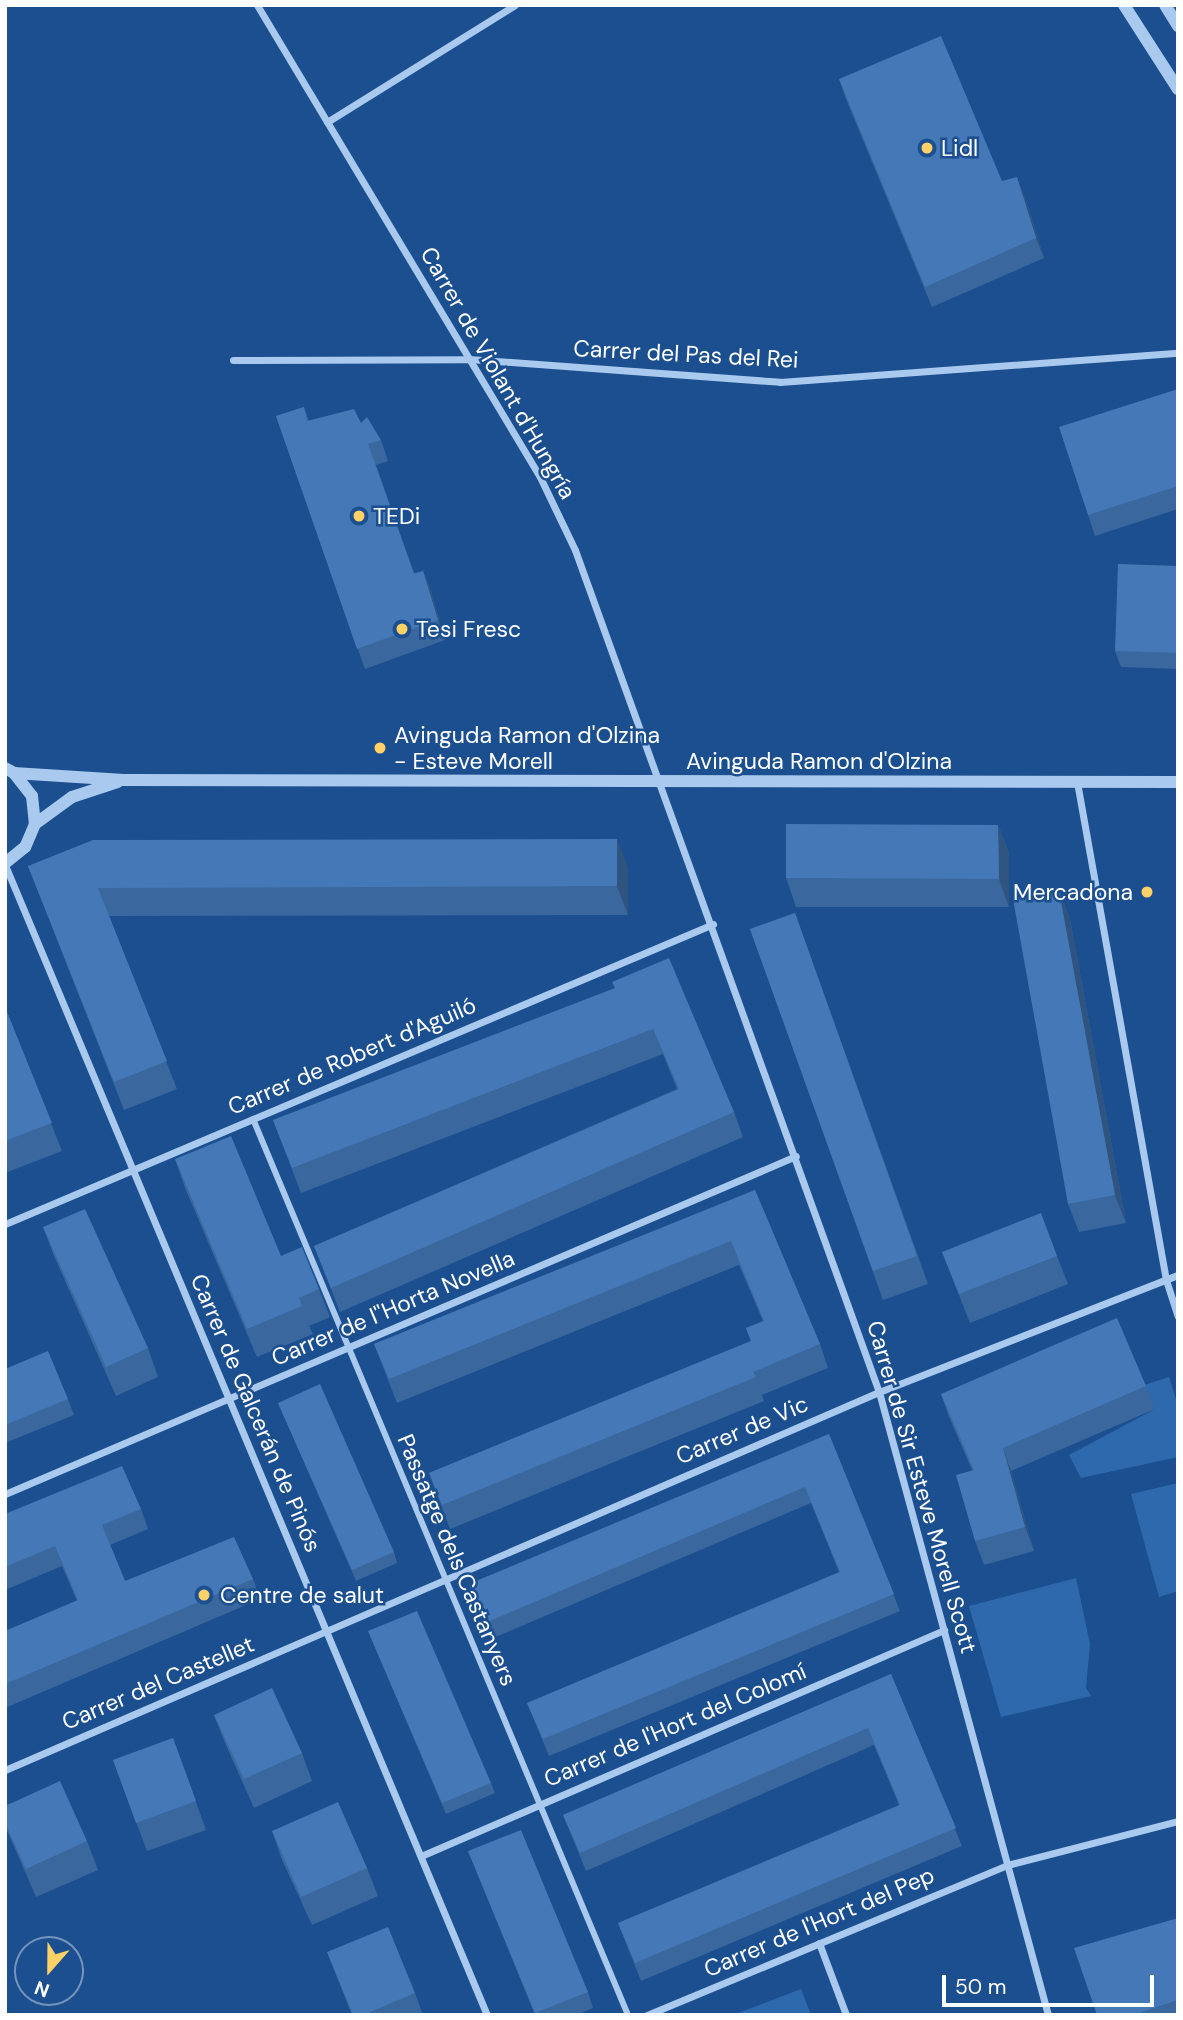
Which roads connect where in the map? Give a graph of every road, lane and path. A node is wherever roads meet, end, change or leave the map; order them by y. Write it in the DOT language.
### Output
graph roads {
  1 [pos="257,5"];
  2 [pos="515,5"];
  3 [pos="1124,5"];
  4 [pos="1165,5"];
  5 [pos="1178,26"];
  6 [pos="1178,89"];
  7 [pos="327,122"];
  8 [pos="1178,353"];
  9 [pos="470,359"];
  10 [pos="233,360"];
  11 [pos="10,771"];
  12 [pos="124,780"];
  13 [pos="662,781"];
  14 [pos="1077,782"];
  15 [pos="1178,782"];
  16 [pos="35,824"];
  17 [pos="5,864"];
  18 [pos="713,924"];
  19 [pos="253,1119"];
  20 [pos="796,1156"];
  21 [pos="133,1170"];
  22 [pos="5,1224"];
  23 [pos="1178,1275"];
  24 [pos="1166,1280"];
  25 [pos="1178,1316"];
  26 [pos="348,1348"];
  27 [pos="879,1392"];
  28 [pos="229,1399"];
  29 [pos="5,1494"];
  30 [pos="446,1580"];
  31 [pos="944,1629"];
  32 [pos="326,1632"];
  33 [pos="5,1770"];
  34 [pos="540,1805"];
  35 [pos="1178,1821"];
  36 [pos="421,1856"];
  37 [pos="1007,1865"];
  38 [pos="819,1943"];
  39 [pos="487,2015"];
  40 [pos="628,2015"];
  41 [pos="647,2015"];
  42 [pos="846,2015"];
  43 [pos="1048,2015"];
  1 -- 7 [label="street, Carrer de Violant d'Hungría"];
  2 -- 7 [label="street"];
  3 -- 6 [label="street"];
  4 -- 5 [label="street"];
  7 -- 9 [label="street, Carrer de Violant d'Hungría"];
  8 -- 9 [label="street, Carrer del Pas del Rei"];
  9 -- 10 [label="street, Carrer del Pas del Rei"];
  9 -- 13 [label="street, Carrer de Violant d'Hungría"];
  11 -- 12 [label="street, Avinguda Ramon d'Olzina"];
  11 -- 16 [label="street"];
  12 -- 13 [label="street, Avinguda Ramon d'Olzina"];
  12 -- 16 [label="street, Avinguda Ramon d'Olzina"];
  13 -- 14 [label="street, Avinguda Ramon d'Olzina"];
  13 -- 18 [label="street, Carrer de Sir Esteve Morell Scott"];
  14 -- 15 [label="street, Avinguda Ramon d'Olzina"];
  14 -- 24 [label="street"];
  16 -- 17 [label="street"];
  17 -- 21 [label="street, Carrer de Galcerán de Pinós"];
  18 -- 19 [label="street, Carrer de Robert d'Aguiló"];
  18 -- 20 [label="street, Carrer de Sir Esteve Morell Scott"];
  19 -- 21 [label="street, Carrer de Robert d'Aguiló"];
  19 -- 26 [label="street, Passatge dels Castanyers"];
  20 -- 26 [label="street, Carrer de l''Horta Novella"];
  20 -- 27 [label="street, Carrer de Sir Esteve Morell Scott"];
  21 -- 22 [label="street, Carrer de Robert d'Aguiló"];
  21 -- 28 [label="street, Carrer de Galcerán de Pinós"];
  23 -- 24 [label="street, Carrer de Vic"];
  24 -- 25 [label="street"];
  24 -- 27 [label="street, Carrer de Vic"];
  26 -- 28 [label="street, Carrer de l''Horta Novella"];
  26 -- 30 [label="street, Passatge dels Castanyers"];
  27 -- 30 [label="street, Carrer de Vic"];
  27 -- 31 [label="street, Carrer de Sir Esteve Morell Scott"];
  28 -- 29 [label="street, Carrer de l''Horta Novella"];
  28 -- 32 [label="street, Carrer de Galcerán de Pinós"];
  30 -- 32 [label="street, Carrer de Vic"];
  30 -- 34 [label="street, Passatge dels Castanyers"];
  31 -- 34 [label="street, Carrer de l'Hort del Colomí"];
  31 -- 37 [label="street, Carrer de Sir Esteve Morell Scott"];
  32 -- 33 [label="street, Carrer del Castellet"];
  32 -- 36 [label="street, Carrer de Galcerán de Pinós"];
  34 -- 36 [label="street, Carrer de l'Hort del Colomí"];
  34 -- 40 [label="street, Passatge dels Castanyers"];
  35 -- 37 [label="street, Carrer de l'Hort del Pep"];
  36 -- 39 [label="street, Carrer de Galcerán de Pinós"];
  37 -- 38 [label="street, Carrer de l'Hort del Pep"];
  37 -- 43 [label="street, Carrer de Sir Esteve Morell Scott"];
  38 -- 41 [label="street, Carrer de l'Hort del Pep"];
  38 -- 42 [label="street"];
}
